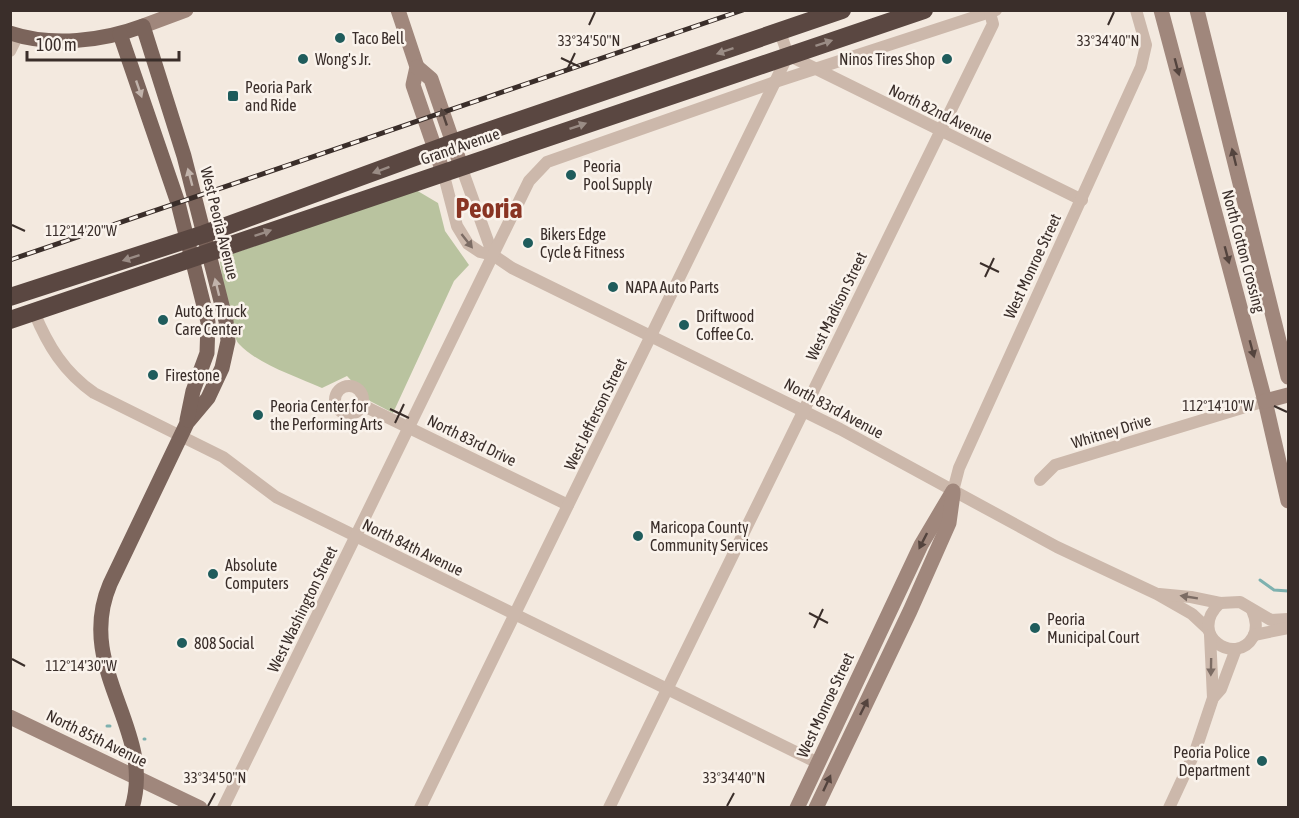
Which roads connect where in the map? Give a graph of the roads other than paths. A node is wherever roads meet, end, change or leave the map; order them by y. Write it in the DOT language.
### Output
graph roads {
  1 [pos="186,10"];
  2 [pos="398,10"];
  3 [pos="842,10"];
  4 [pos="924,10"];
  5 [pos="1136,10"];
  6 [pos="1161,10"];
  7 [pos="1197,10"];
  8 [pos="993,11"];
  9 [pos="131,30"];
  10 [pos="780,32"];
  11 [pos="14,34"];
  12 [pos="10,51"];
  13 [pos="788,55"];
  14 [pos="417,67"];
  15 [pos="817,71"];
  16 [pos="775,82"];
  17 [pos="939,130"];
  18 [pos="453,143"];
  19 [pos="435,150"];
  20 [pos="461,166"];
  21 [pos="443,172"];
  22 [pos="1082,200"];
  23 [pos="195,237"];
  24 [pos="200,255"];
  25 [pos="493,255"];
  26 [pos="10,297"];
  27 [pos="34,312"];
  28 [pos="10,320"];
  29 [pos="651,337"];
  30 [pos="1288,377"];
  31 [pos="1288,395"];
  32 [pos="1265,401"];
  33 [pos="362,405"];
  34 [pos="804,411"];
  35 [pos="409,428"];
  36 [pos="184,429"];
  37 [pos="1040,480"];
  38 [pos="953,491"];
  39 [pos="1288,501"];
  40 [pos="568,504"];
  41 [pos="356,537"];
  42 [pos="1157,594"];
  43 [pos="1220,603"];
  44 [pos="893,604"];
  45 [pos="1252,610"];
  46 [pos="910,612"];
  47 [pos="513,613"];
  48 [pos="1288,619"];
  49 [pos="1288,628"];
  50 [pos="1209,632"];
  51 [pos="1254,635"];
  52 [pos="1236,649"];
  53 [pos="869,653"];
  54 [pos="886,661"];
  55 [pos="666,690"];
  56 [pos="1213,698"];
  57 [pos="10,717"];
  58 [pos="818,763"];
  59 [pos="138,778"];
  60 [pos="132,807"];
  61 [pos="200,807"];
  62 [pos="223,807"];
  63 [pos="420,807"];
  64 [pos="609,807"];
  65 [pos="797,807"];
  66 [pos="816,807"];
  67 [pos="1169,807"];
  1 -- 9 [label="main road"];
  2 -- 14 [label="main road, North 83rd Avenue"];
  3 -- 10 [label="highway, Grand Avenue"];
  13 -- 4 [label="highway, Grand Avenue, one-way"];
  5 -- 22 [label="street, West Monroe Street"];
  6 -- 32 [label="main road, North Cotton Crossing, one-way"];
  30 -- 7 [label="main road, North Cotton Crossing, one-way"];
  8 -- 15 [label="street"];
  8 -- 17 [label="street, West Madison Street"];
  9 -- 11 [label="main road"];
  9 -- 23 [label="main road, West Peoria Avenue, one-way"];
  23 -- 9 [label="main road, West Peoria Avenue, one-way"];
  10 -- 13 [label="street"];
  10 -- 18 [label="highway, Grand Avenue, one-way"];
  11 -- 12 [label="street"];
  13 -- 15 [label="street, North 82nd Avenue"];
  13 -- 16 [label="street, West Jefferson Street"];
  20 -- 13 [label="highway, Grand Avenue, one-way"];
  18 -- 14 [label="main road, North 83rd Avenue, one-way"];
  14 -- 19 [label="main road, North 83rd Avenue"];
  15 -- 16 [label="street"];
  15 -- 17 [label="street, North 82nd Avenue"];
  16 -- 25 [label="street, West Washington Street"];
  16 -- 29 [label="street, West Jefferson Street"];
  17 -- 22 [label="street, North 82nd Avenue"];
  17 -- 34 [label="street, West Madison Street"];
  18 -- 19 [label="highway, Grand Avenue"];
  18 -- 20 [label="main road, North 83rd Avenue"];
  19 -- 21 [label="main road, North 83rd Avenue"];
  19 -- 23 [label="highway, Grand Avenue, one-way"];
  20 -- 21 [label="highway, Grand Avenue"];
  20 -- 25 [label="street, North 83rd Avenue"];
  24 -- 21 [label="highway, Grand Avenue, one-way"];
  21 -- 25 [label="street, North 83rd Avenue, one-way"];
  22 -- 38 [label="street, West Monroe Street"];
  23 -- 24 [label="main road, West Peoria Avenue"];
  23 -- 26 [label="highway, Grand Avenue, one-way"];
  24 -- 27 [label="highway, Grand Avenue"];
  24 -- 36 [label="main road, West Peoria Avenue"];
  25 -- 29 [label="street, North 83rd Avenue"];
  25 -- 35 [label="street, West Washington Street"];
  27 -- 28 [label="highway, Grand Avenue"];
  27 -- 36 [label="street, North 84th Avenue"];
  29 -- 34 [label="street, North 83rd Avenue"];
  29 -- 40 [label="street, West Jefferson Street"];
  31 -- 32 [label="main road"];
  32 -- 37 [label="street, Whitney Drive"];
  32 -- 39 [label="main road, North Cotton Crossing"];
  33 -- 35 [label="street, North 83rd Drive"];
  34 -- 38 [label="street, North 83rd Avenue"];
  34 -- 55 [label="street, West Madison Street"];
  35 -- 40 [label="street, North 83rd Drive"];
  35 -- 41 [label="street, West Washington Street"];
  36 -- 41 [label="street, North 84th Avenue"];
  36 -- 59 [label="main road, West Peoria Avenue"];
  38 -- 42 [label="street, North 83rd Avenue"];
  38 -- 44 [label="main road, West Monroe Street, one-way"];
  38 -- 46 [label="main road, West Monroe Street"];
  40 -- 47 [label="street, West Jefferson Street"];
  41 -- 47 [label="street, North 84th Avenue"];
  41 -- 62 [label="street, West Washington Street"];
  43 -- 42 [label="street, North 83rd Avenue, one-way"];
  42 -- 50 [label="street, North 83rd Avenue"];
  43 -- 45 [label="street, North 83rd Avenue"];
  43 -- 50 [label="street"];
  44 -- 46 [label="main road"];
  44 -- 53 [label="main road, West Monroe Street"];
  45 -- 48 [label="street, North 83rd Avenue"];
  45 -- 51 [label="street"];
  46 -- 54 [label="main road, West Monroe Street"];
  47 -- 55 [label="street, North 84th Avenue"];
  47 -- 63 [label="street, West Jefferson Street"];
  49 -- 51 [label="street"];
  50 -- 52 [label="street, North 83rd Avenue"];
  50 -- 56 [label="street, one-way"];
  51 -- 52 [label="street"];
  52 -- 56 [label="street"];
  53 -- 54 [label="main road"];
  53 -- 58 [label="main road, West Monroe Street"];
  66 -- 54 [label="main road, West Monroe Street, one-way"];
  55 -- 58 [label="street, North 84th Avenue"];
  55 -- 64 [label="street, West Madison Street"];
  56 -- 67 [label="street"];
  57 -- 59 [label="main road, North 85th Avenue"];
  58 -- 65 [label="main road, West Monroe Street"];
  59 -- 60 [label="main road, West Peoria Avenue"];
  59 -- 61 [label="main road, North 85th Avenue"];
}
